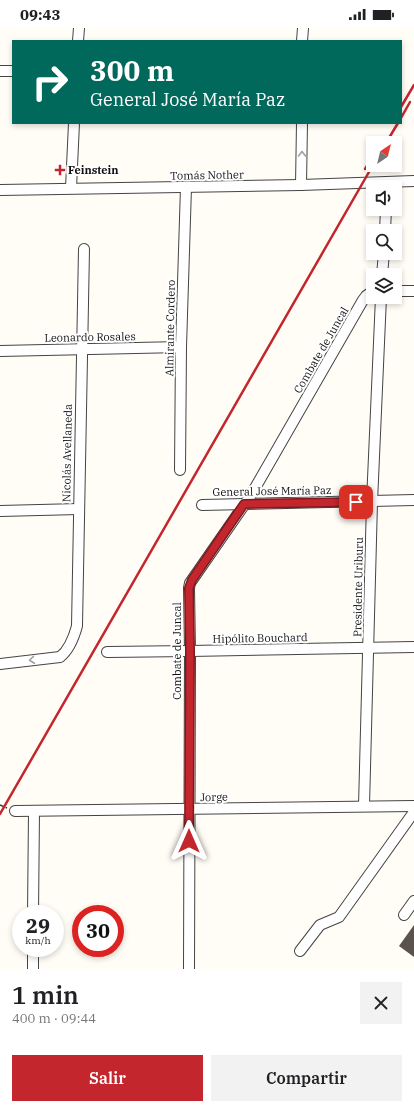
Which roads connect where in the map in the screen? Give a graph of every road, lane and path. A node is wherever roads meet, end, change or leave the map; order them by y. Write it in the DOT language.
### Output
graph roads {
  1 [pos="79,28"];
  2 [pos="303,28"];
  3 [pos="78,40"];
  4 [pos="302,40"];
  5 [pos="0,71"];
  6 [pos="12,71"];
  7 [pos="74,124"];
  8 [pos="302,124"];
  9 [pos="414,181"];
  10 [pos="402,182"];
  11 [pos="366,184"];
  12 [pos="301,185"];
  13 [pos="186,187"];
  14 [pos="71,188"];
  15 [pos="0,190"];
  16 [pos="84,249"];
  17 [pos="402,291"];
  18 [pos="414,291"];
  19 [pos="366,296"];
  20 [pos="381,304"];
  21 [pos="181,347"];
  22 [pos="81,350"];
  23 [pos="0,351"];
  24 [pos="180,470"];
  25 [pos="414,500"];
  26 [pos="372,502"];
  27 [pos="202,504"];
  28 [pos="244,504"];
  29 [pos="79,509"];
  30 [pos="0,511"];
  31 [pos="414,647"];
  32 [pos="369,648"];
  33 [pos="190,651"];
  34 [pos="107,652"];
  35 [pos="0,664"];
  36 [pos="364,806"];
  37 [pos="414,806"];
  38 [pos="189,809"];
  39 [pos="15,811"];
  40 [pos="34,811"];
  41 [pos="414,812"];
  42 [pos="414,901"];
  43 [pos="33,905"];
  44 [pos="404,915"];
  45 [pos="300,951"];
  46 [pos="33,957"];
  47 [pos="33,969"];
  48 [pos="189,969"];
  1 -- 3 [label="street"];
  2 -- 4 [label="street"];
  5 -- 6 [label="street"];
  7 -- 14 [label="street"];
  12 -- 8 [label="street, one-way"];
  9 -- 10 [label="street, Tomás Nother"];
  11 -- 12 [label="street, Tomás Nother"];
  12 -- 13 [label="street, Tomás Nother"];
  13 -- 14 [label="street, Tomás Nother"];
  13 -- 21 [label="street, Almirante Cordero"];
  14 -- 15 [label="street, Tomás Nother"];
  16 -- 22 [label="street, Nicolás Avellaneda"];
  17 -- 18 [label="street"];
  19 -- 28 [label="street, Combate de Juncal"];
  20 -- 26 [label="street, Presidente Uriburu"];
  21 -- 22 [label="street, Leonardo Rosales"];
  21 -- 24 [label="street, Almirante Cordero"];
  22 -- 23 [label="street, Leonardo Rosales"];
  22 -- 29 [label="street, Nicolás Avellaneda"];
  25 -- 26 [label="street, General José María Paz"];
  26 -- 28 [label="street, General José María Paz"];
  26 -- 32 [label="street, Presidente Uriburu"];
  27 -- 28 [label="street, General José María Paz"];
  28 -- 33 [label="street, Combate de Juncal"];
  29 -- 30 [label="street"];
  29 -- 35 [label="street, Nicolás Avellaneda, one-way"];
  31 -- 32 [label="street, Hipólito Bouchard"];
  32 -- 33 [label="street, Hipólito Bouchard"];
  32 -- 36 [label="street, Presidente Uriburu"];
  33 -- 34 [label="street, Hipólito Bouchard"];
  33 -- 38 [label="street, Combate de Juncal"];
  36 -- 37 [label="street, Jorge"];
  36 -- 38 [label="street, Jorge"];
  38 -- 40 [label="street, Jorge"];
  38 -- 48 [label="street, Combate de Juncal"];
  39 -- 40 [label="street, Jorge"];
  40 -- 43 [label="street"];
  41 -- 45 [label="street"];
  42 -- 44 [label="street"];
  46 -- 47 [label="street"];
}
